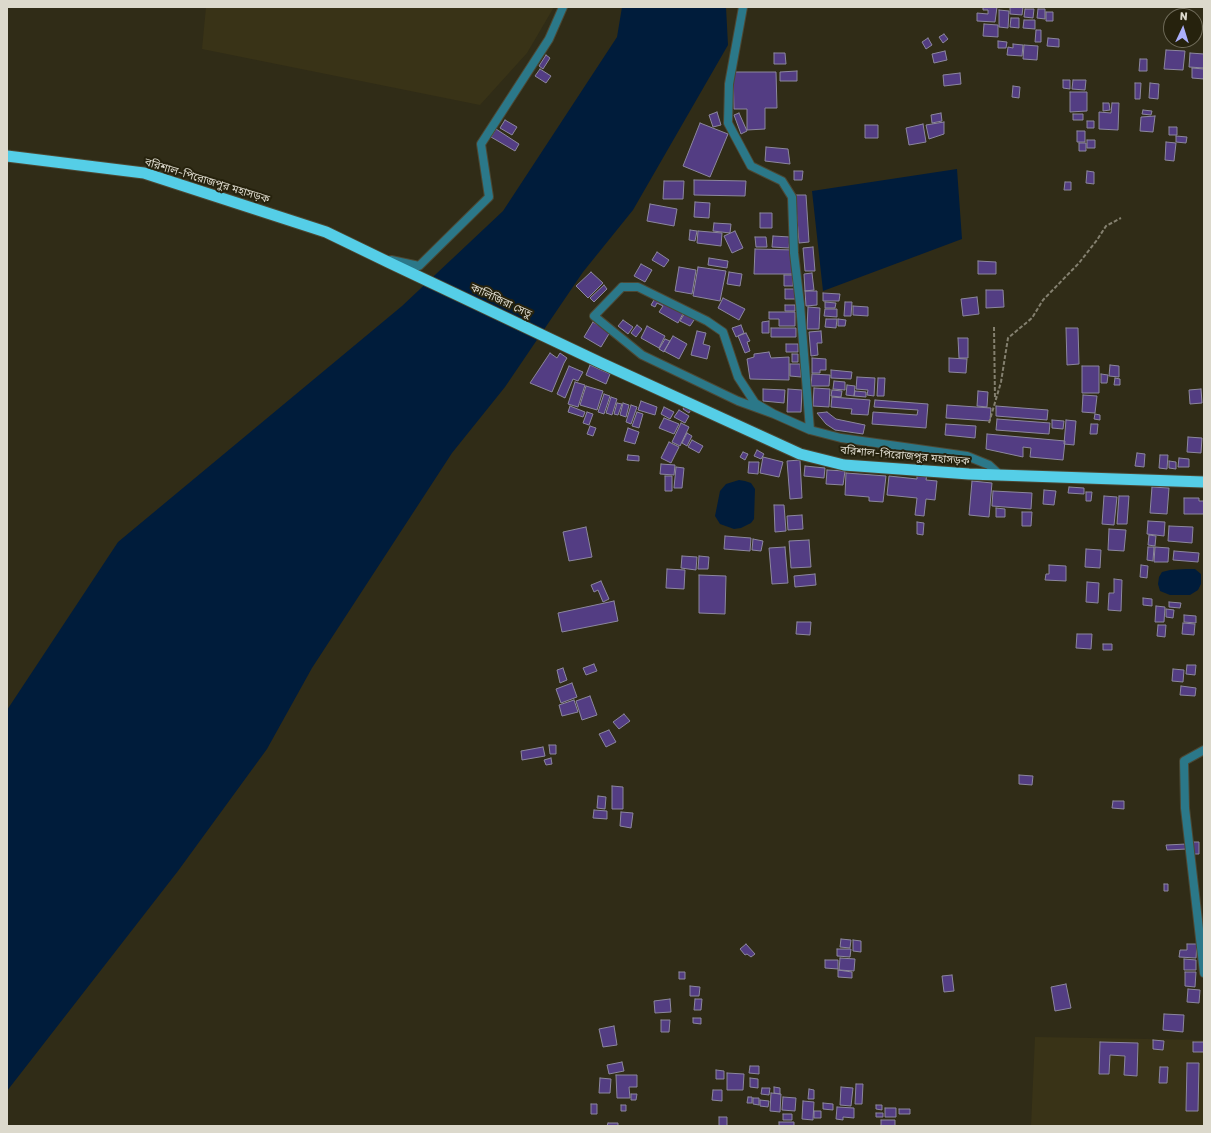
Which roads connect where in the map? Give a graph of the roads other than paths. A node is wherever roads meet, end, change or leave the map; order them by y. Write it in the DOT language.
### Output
graph roads {
  1 [pos="563,7"];
  2 [pos="743,7"];
  3 [pos="7,156"];
  4 [pos="375,256"];
  5 [pos="390,263"];
  6 [pos="601,363"];
  7 [pos="774,414"];
  8 [pos="810,430"];
  9 [pos="1001,476"];
  10 [pos="1204,482"];
  11 [pos="1204,750"];
  12 [pos="1204,973"];
  1 -- 4 [label="street"];
  2 -- 8 [label="street"];
  3 -- 4 [label="highway, বরিশাল-পিরোজপুর মহাসড়ক"];
  4 -- 5 [label="highway, বরিশাল-পিরোজপুর মহাসড়ক"];
  5 -- 6 [label="highway, কালিজিরা সেতু"];
  6 -- 9 [label="highway, বরিশাল-পিরোজপুর মহাসড়ক"];
  7 -- 7 [label="street"];
  7 -- 8 [label="street"];
  8 -- 9 [label="street"];
  9 -- 10 [label="highway, বরিশাল-পিরোজপুর মহাসড়ক"];
  11 -- 12 [label="street"];
}
